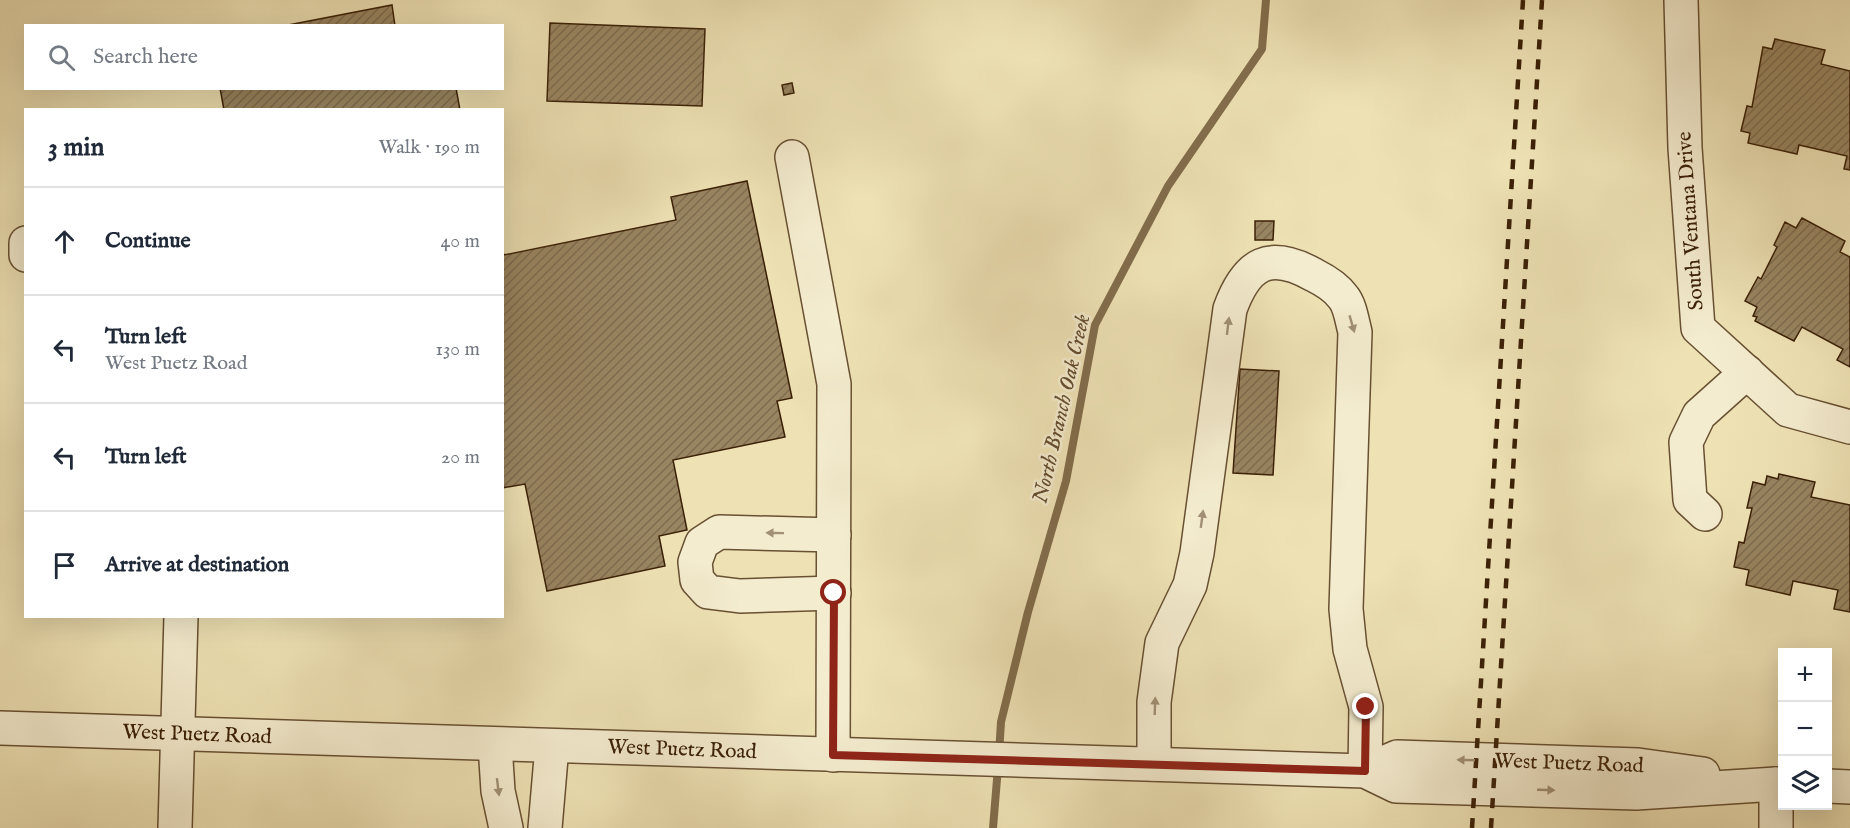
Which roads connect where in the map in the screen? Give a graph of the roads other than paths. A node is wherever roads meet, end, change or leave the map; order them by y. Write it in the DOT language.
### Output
graph roads {
  1 [pos="1681,0"];
  2 [pos="792,157"];
  3 [pos="1747,372"];
  4 [pos="1850,427"];
  5 [pos="1705,514"];
  6 [pos="834,535"];
  7 [pos="834,593"];
  8 [pos="181,618"];
  9 [pos="0,728"];
  10 [pos="178,735"];
  11 [pos="495,745"];
  12 [pos="552,746"];
  13 [pos="833,755"];
  14 [pos="1154,764"];
  15 [pos="1365,771"];
  16 [pos="1778,784"];
  17 [pos="1832,786"];
  18 [pos="1850,787"];
  19 [pos="1778,799"];
  20 [pos="175,828"];
  21 [pos="506,828"];
  22 [pos="545,828"];
  23 [pos="1776,828"];
  1 -- 3 [label="street, South Ventana Drive"];
  2 -- 6 [label="street"];
  3 -- 4 [label="street, South Ventana Drive"];
  3 -- 5 [label="street"];
  6 -- 7 [label="street"];
  6 -- 7 [label="street, one-way"];
  7 -- 13 [label="street"];
  8 -- 10 [label="street"];
  9 -- 10 [label="street, West Puetz Road"];
  10 -- 11 [label="street, West Puetz Road"];
  10 -- 20 [label="street"];
  11 -- 12 [label="street, West Puetz Road"];
  11 -- 21 [label="street, one-way"];
  12 -- 13 [label="street, West Puetz Road"];
  12 -- 22 [label="street"];
  13 -- 14 [label="street, West Puetz Road"];
  14 -- 15 [label="street, West Puetz Road"];
  14 -- 15 [label="street, one-way"];
  15 -- 16 [label="street, West Puetz Road"];
  17 -- 18 [label="street"];
  19 -- 23 [label="street"];
}
